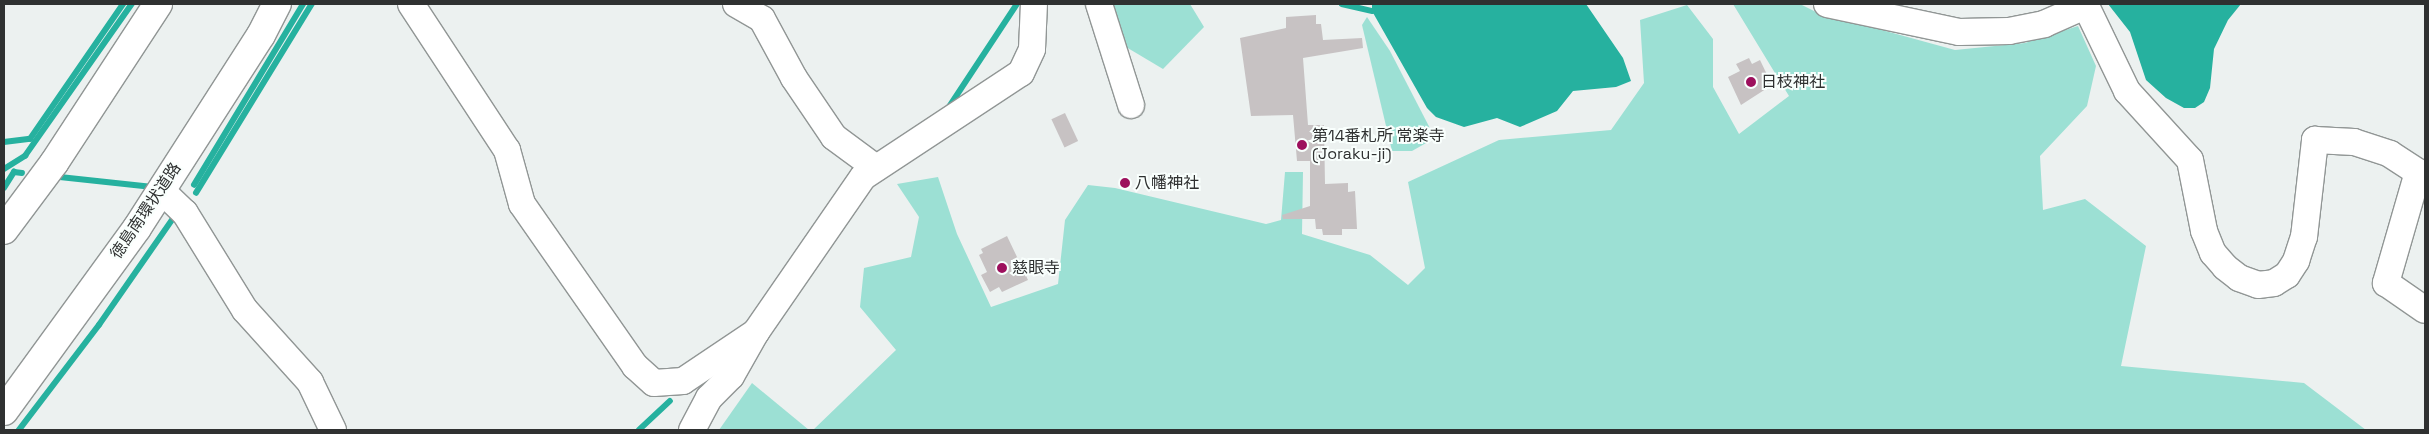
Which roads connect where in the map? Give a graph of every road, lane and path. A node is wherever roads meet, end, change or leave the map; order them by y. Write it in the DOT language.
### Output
graph roads {
  1 [pos="158,4"];
  2 [pos="277,4"];
  3 [pos="411,4"];
  4 [pos="736,4"];
  5 [pos="1034,4"];
  6 [pos="1099,4"];
  7 [pos="1827,4"];
  8 [pos="2085,5"];
  9 [pos="1130,105"];
  10 [pos="876,168"];
  11 [pos="161,190"];
  12 [pos="4,230"];
  13 [pos="2425,310"];
  14 [pos="756,332"];
  15 [pos="4,411"];
  16 [pos="334,430"];
  17 [pos="692,430"];
  1 -- 12 [label="highway"];
  2 -- 11 [label="highway, 徳島南環状道路"];
  3 -- 14 [label="street"];
  4 -- 10 [label="street"];
  5 -- 10 [label="street"];
  6 -- 9 [label="street"];
  7 -- 8 [label="street"];
  8 -- 13 [label="street"];
  10 -- 14 [label="street"];
  11 -- 15 [label="highway, 徳島南環状道路"];
  11 -- 16 [label="street"];
  14 -- 17 [label="street"];
}
